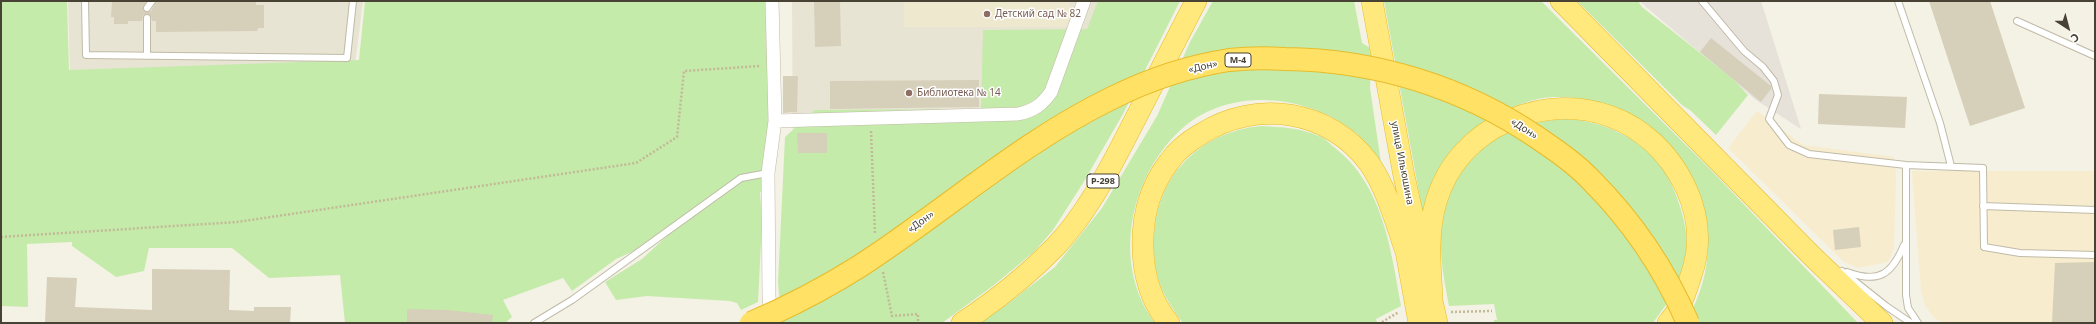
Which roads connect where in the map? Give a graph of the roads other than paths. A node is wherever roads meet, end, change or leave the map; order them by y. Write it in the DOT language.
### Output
graph roads {
  1 [pos="85,1"];
  2 [pos="152,1"];
  3 [pos="354,1"];
  4 [pos="772,1"];
  5 [pos="1084,1"];
  6 [pos="1196,1"];
  7 [pos="1363,1"];
  8 [pos="1372,1"];
  9 [pos="1562,1"];
  10 [pos="1702,1"];
  11 [pos="1898,1"];
  12 [pos="147,8"];
  13 [pos="147,18"];
  14 [pos="2017,21"];
  15 [pos="147,56"];
  16 [pos="2095,56"];
  17 [pos="775,121"];
  18 [pos="1683,124"];
  19 [pos="1906,165"];
  20 [pos="1951,166"];
  21 [pos="768,174"];
  22 [pos="1983,206"];
  23 [pos="2095,210"];
  24 [pos="1788,221"];
  25 [pos="1905,241"];
  26 [pos="1405,249"];
  27 [pos="2095,255"];
  28 [pos="1835,264"];
  29 [pos="1840,270"];
  30 [pos="1432,295"];
  31 [pos="1427,318"];
  32 [pos="534,323"];
  33 [pos="751,323"];
  34 [pos="772,323"];
  35 [pos="962,323"];
  36 [pos="1169,323"];
  37 [pos="1668,323"];
  38 [pos="1688,323"];
  39 [pos="1882,323"];
  40 [pos="1911,323"];
  41 [pos="1918,323"];
  1 -- 15 [label="lane"];
  2 -- 12 [label="lane"];
  3 -- 15 [label="lane"];
  4 -- 17 [label="street"];
  5 -- 17 [label="street"];
  6 -- 35 [label="highway, Р-298"];
  7 -- 26 [label="highway, улица Ильюшина"];
  8 -- 30 [label="highway, улица Ильюшина"];
  9 -- 18 [label="highway"];
  10 -- 19 [label="lane"];
  11 -- 20 [label="lane"];
  13 -- 15 [label="lane"];
  14 -- 16 [label="lane"];
  17 -- 21 [label="street"];
  18 -- 24 [label="lane"];
  18 -- 39 [label="highway"];
  19 -- 20 [label="lane"];
  19 -- 25 [label="lane"];
  20 -- 22 [label="lane"];
  21 -- 32 [label="lane"];
  21 -- 34 [label="street"];
  22 -- 23 [label="lane"];
  22 -- 27 [label="lane"];
  25 -- 29 [label="lane"];
  25 -- 41 [label="lane"];
  26 -- 31 [label="highway, улица Ильюшина"];
  26 -- 36 [label="highway"];
  28 -- 29 [label="lane"];
  29 -- 40 [label="lane"];
  30 -- 31 [label="highway, улица Ильюшина"];
  30 -- 37 [label="highway"];
  33 -- 38 [label="highway, «Дон» / М-4, bridge"];
}
